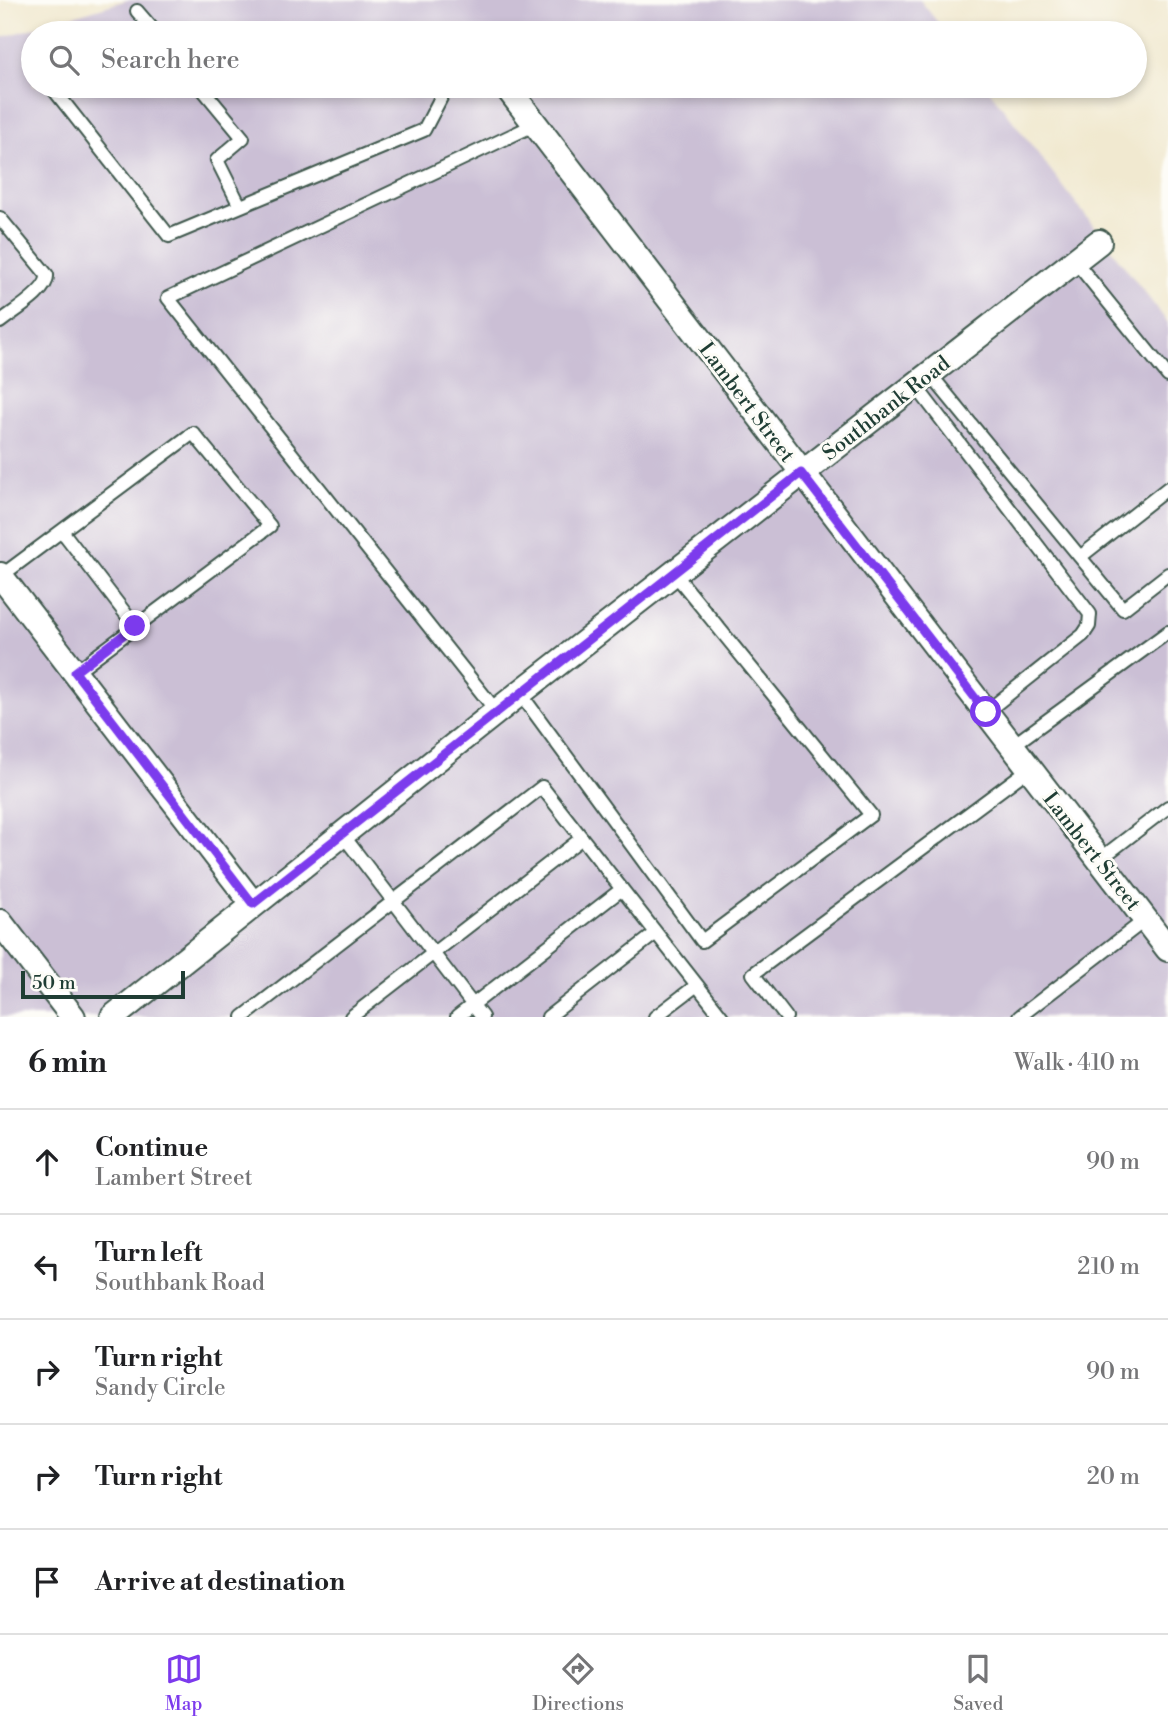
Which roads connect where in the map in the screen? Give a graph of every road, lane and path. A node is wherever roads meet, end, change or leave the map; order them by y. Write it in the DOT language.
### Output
graph roads {
  1 [pos="137,11"];
  2 [pos="146,21"];
  3 [pos="61,98"];
  4 [pos="210,98"];
  5 [pos="441,98"];
  6 [pos="515,98"];
  7 [pos="536,124"];
  8 [pos="240,206"];
  9 [pos="0,218"];
  10 [pos="1100,243"];
  11 [pos="1075,261"];
  12 [pos="0,322"];
  13 [pos="1168,376"];
  14 [pos="922,380"];
  15 [pos="801,473"];
  16 [pos="1168,488"];
  17 [pos="62,531"];
  18 [pos="1080,557"];
  19 [pos="674,573"];
  20 [pos="1168,574"];
  21 [pos="0,575"];
  22 [pos="135,626"];
  23 [pos="1168,632"];
  24 [pos="75,672"];
  25 [pos="520,693"];
  26 [pos="497,712"];
  27 [pos="986,712"];
  28 [pos="1012,746"];
  29 [pos="1029,769"];
  30 [pos="1168,807"];
  31 [pos="342,834"];
  32 [pos="582,838"];
  33 [pos="1099,860"];
  34 [pos="622,890"];
  35 [pos="391,902"];
  36 [pos="253,904"];
  37 [pos="1145,920"];
  38 [pos="0,922"];
  39 [pos="656,933"];
  40 [pos="1168,949"];
  41 [pos="432,954"];
  42 [pos="697,985"];
  43 [pos="472,1005"];
  44 [pos="74,1017"];
  45 [pos="113,1017"];
  46 [pos="243,1017"];
  47 [pos="351,1017"];
  48 [pos="457,1017"];
  49 [pos="482,1017"];
  50 [pos="548,1017"];
  51 [pos="655,1017"];
  52 [pos="722,1017"];
  53 [pos="786,1017"];
  54 [pos="1019,1017"];
  1 -- 2 [label="lane"];
  3 -- 8 [label="lane"];
  4 -- 8 [label="lane"];
  5 -- 8 [label="lane"];
  6 -- 7 [label="street, Lambert Street"];
  7 -- 15 [label="street, Lambert Street"];
  7 -- 26 [label="lane"];
  9 -- 12 [label="lane"];
  10 -- 11 [label="street, Southbank Road"];
  11 -- 13 [label="lane"];
  11 -- 14 [label="street, Southbank Road"];
  14 -- 15 [label="street, Southbank Road"];
  14 -- 18 [label="lane"];
  14 -- 27 [label="lane"];
  15 -- 19 [label="street, Southbank Road"];
  15 -- 27 [label="street, Lambert Street"];
  16 -- 18 [label="lane"];
  17 -- 21 [label="lane"];
  17 -- 22 [label="lane"];
  17 -- 22 [label="lane"];
  18 -- 20 [label="lane"];
  19 -- 25 [label="street, Southbank Road"];
  19 -- 25 [label="lane"];
  21 -- 24 [label="street"];
  22 -- 24 [label="lane"];
  23 -- 28 [label="lane"];
  24 -- 36 [label="street"];
  25 -- 26 [label="street, Southbank Road"];
  26 -- 31 [label="street, Southbank Road"];
  27 -- 28 [label="street, Lambert Street"];
  28 -- 29 [label="street, Lambert Street"];
  29 -- 33 [label="street, Lambert Street"];
  29 -- 53 [label="lane"];
  30 -- 33 [label="lane"];
  31 -- 35 [label="lane"];
  31 -- 36 [label="street, Southbank Road"];
  32 -- 34 [label="lane"];
  32 -- 35 [label="lane"];
  32 -- 41 [label="lane"];
  33 -- 37 [label="street, Lambert Street"];
  34 -- 39 [label="lane"];
  34 -- 43 [label="lane"];
  35 -- 41 [label="lane"];
  35 -- 46 [label="lane"];
  36 -- 45 [label="street, Southbank Road"];
  37 -- 40 [label="street, Lambert Street"];
  37 -- 54 [label="lane"];
  38 -- 44 [label="street"];
  39 -- 42 [label="lane"];
  39 -- 50 [label="lane"];
  41 -- 43 [label="lane"];
  41 -- 47 [label="lane"];
  42 -- 51 [label="lane"];
  42 -- 52 [label="lane"];
  43 -- 48 [label="lane"];
  43 -- 49 [label="lane"];
}
